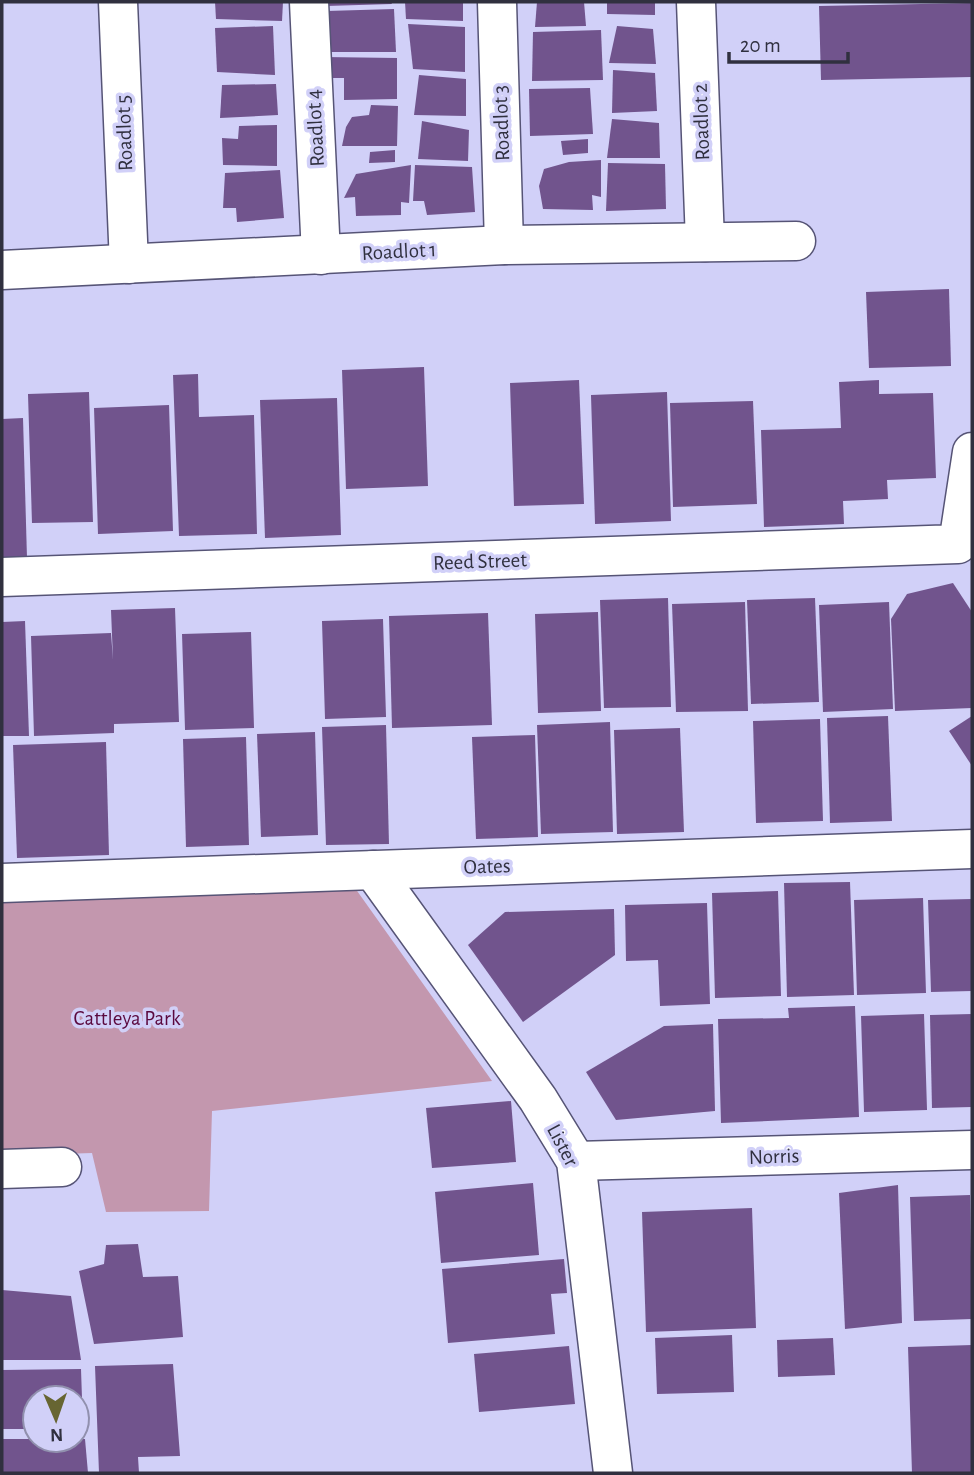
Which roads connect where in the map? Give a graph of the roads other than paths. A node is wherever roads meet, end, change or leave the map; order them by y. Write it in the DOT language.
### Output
graph roads {
  1 [pos="118,2"];
  2 [pos="309,2"];
  3 [pos="497,2"];
  4 [pos="696,2"];
  5 [pos="796,241"];
  6 [pos="705,242"];
  7 [pos="505,245"];
  8 [pos="321,255"];
  9 [pos="129,264"];
  10 [pos="2,270"];
  11 [pos="972,452"];
  12 [pos="965,547"];
  13 [pos="2,577"];
  14 [pos="972,849"];
  15 [pos="373,870"];
  16 [pos="2,883"];
  17 [pos="972,1150"];
  18 [pos="576,1161"];
  19 [pos="62,1167"];
  20 [pos="2,1169"];
  21 [pos="613,1473"];
  1 -- 9 [label="street, Roadlot 5"];
  2 -- 8 [label="street, Roadlot 4"];
  3 -- 7 [label="street, Roadlot 3"];
  4 -- 6 [label="street, Roadlot 2"];
  5 -- 6 [label="street, Roadlot 1"];
  6 -- 7 [label="street, Roadlot 1"];
  7 -- 8 [label="street, Roadlot 1"];
  8 -- 9 [label="street, Roadlot 1"];
  9 -- 10 [label="street, Roadlot 1"];
  11 -- 12 [label="street"];
  12 -- 13 [label="street, Reed Street"];
  14 -- 15 [label="street, Oates"];
  15 -- 16 [label="street, Oates"];
  15 -- 18 [label="street, Lister"];
  17 -- 18 [label="street, Norris"];
  18 -- 21 [label="street, Lister"];
  19 -- 20 [label="street"];
}
